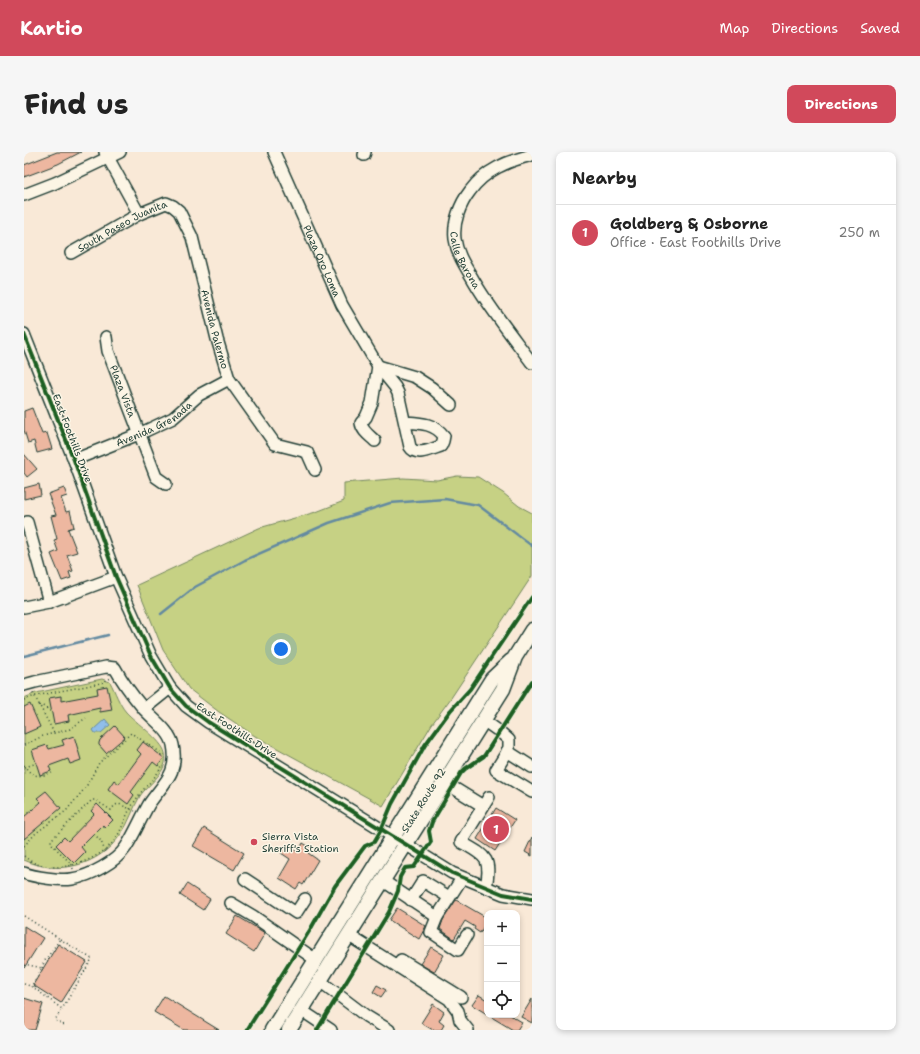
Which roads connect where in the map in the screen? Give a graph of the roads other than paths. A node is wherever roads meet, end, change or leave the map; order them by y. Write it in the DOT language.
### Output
graph roads {
  1 [pos="120,152"];
  2 [pos="274,152"];
  3 [pos="107,154"];
  4 [pos="532,155"];
  5 [pos="24,195"];
  6 [pos="173,206"];
  7 [pos="138,214"];
  8 [pos="71,253"];
  9 [pos="24,334"];
  10 [pos="106,337"];
  11 [pos="532,363"];
  12 [pos="378,366"];
  13 [pos="229,379"];
  14 [pos="451,405"];
  15 [pos="405,422"];
  16 [pos="139,434"];
  17 [pos="375,441"];
  18 [pos="74,460"];
  19 [pos="315,470"];
  20 [pos="166,484"];
  21 [pos="27,522"];
  22 [pos="116,577"];
  23 [pos="49,602"];
  24 [pos="24,607"];
  25 [pos="532,630"];
  26 [pos="515,658"];
  27 [pos="26,685"];
  28 [pos="170,688"];
  29 [pos="144,709"];
  30 [pos="483,720"];
  31 [pos="507,751"];
  32 [pos="532,767"];
  33 [pos="444,782"];
  34 [pos="532,792"];
  35 [pos="392,837"];
  36 [pos="405,845"];
  37 [pos="24,873"];
  38 [pos="462,878"];
  39 [pos="245,879"];
  40 [pos="382,880"];
  41 [pos="486,887"];
  42 [pos="449,897"];
  43 [pos="305,899"];
  44 [pos="532,899"];
  45 [pos="411,900"];
  46 [pos="231,903"];
  47 [pos="437,917"];
  48 [pos="350,932"];
  49 [pos="467,935"];
  50 [pos="316,960"];
  51 [pos="320,981"];
  52 [pos="461,998"];
  53 [pos="301,1010"];
  54 [pos="272,1030"];
  55 [pos="289,1030"];
  56 [pos="331,1030"];
  57 [pos="389,1030"];
  58 [pos="468,1030"];
  1 -- 3 [label="street"];
  2 -- 12 [label="street, Plaza Oro Loma"];
  3 -- 5 [label="street"];
  3 -- 7 [label="street"];
  4 -- 11 [label="street, Calle Barona"];
  6 -- 7 [label="street, South Paseo Juanita"];
  6 -- 13 [label="street, Avenida Palermo"];
  7 -- 8 [label="street, South Paseo Juanita"];
  9 -- 18 [label="street, East Foothills Drive"];
  10 -- 16 [label="street, Plaza Vista"];
  12 -- 14 [label="street"];
  12 -- 15 [label="street, Plaza Oro Loma"];
  12 -- 17 [label="street"];
  13 -- 16 [label="street, Avenida Grenada"];
  13 -- 19 [label="street, Avenida Palermo"];
  16 -- 18 [label="street, Avenida Grenada"];
  16 -- 20 [label="street, Plaza Vista"];
  18 -- 22 [label="street, East Foothills Drive"];
  21 -- 23 [label="street"];
  22 -- 23 [label="street"];
  22 -- 28 [label="street, East Foothills Drive"];
  23 -- 24 [label="street"];
  25 -- 26 [label="main road"];
  26 -- 30 [label="main road, State Route 92"];
  26 -- 35 [label="main road, State Route 92"];
  27 -- 29 [label="street"];
  28 -- 29 [label="street"];
  28 -- 35 [label="street, East Foothills Drive"];
  29 -- 37 [label="street"];
  30 -- 31 [label="street"];
  30 -- 33 [label="main road, State Route 92"];
  31 -- 32 [label="street"];
  31 -- 34 [label="street"];
  33 -- 36 [label="main road, State Route 92"];
  33 -- 41 [label="street"];
  35 -- 36 [label="street, East Foothills Drive"];
  35 -- 50 [label="main road, State Route 92"];
  36 -- 38 [label="street, East Foothills Drive"];
  36 -- 40 [label="main road, State Route 92"];
  38 -- 41 [label="street, East Foothills Drive"];
  38 -- 42 [label="street"];
  39 -- 43 [label="street"];
  40 -- 45 [label="street"];
  40 -- 48 [label="main road, State Route 92"];
  41 -- 44 [label="street, East Foothills Drive"];
  42 -- 45 [label="street"];
  42 -- 47 [label="street"];
  45 -- 47 [label="street"];
  46 -- 50 [label="street"];
  47 -- 49 [label="street"];
  48 -- 51 [label="main road, State Route 92"];
  48 -- 52 [label="street"];
  48 -- 58 [label="street"];
  50 -- 54 [label="main road, State Route 92"];
  51 -- 53 [label="main road, State Route 92"];
  51 -- 57 [label="street"];
  53 -- 55 [label="main road, State Route 92"];
  53 -- 56 [label="street"];
}
